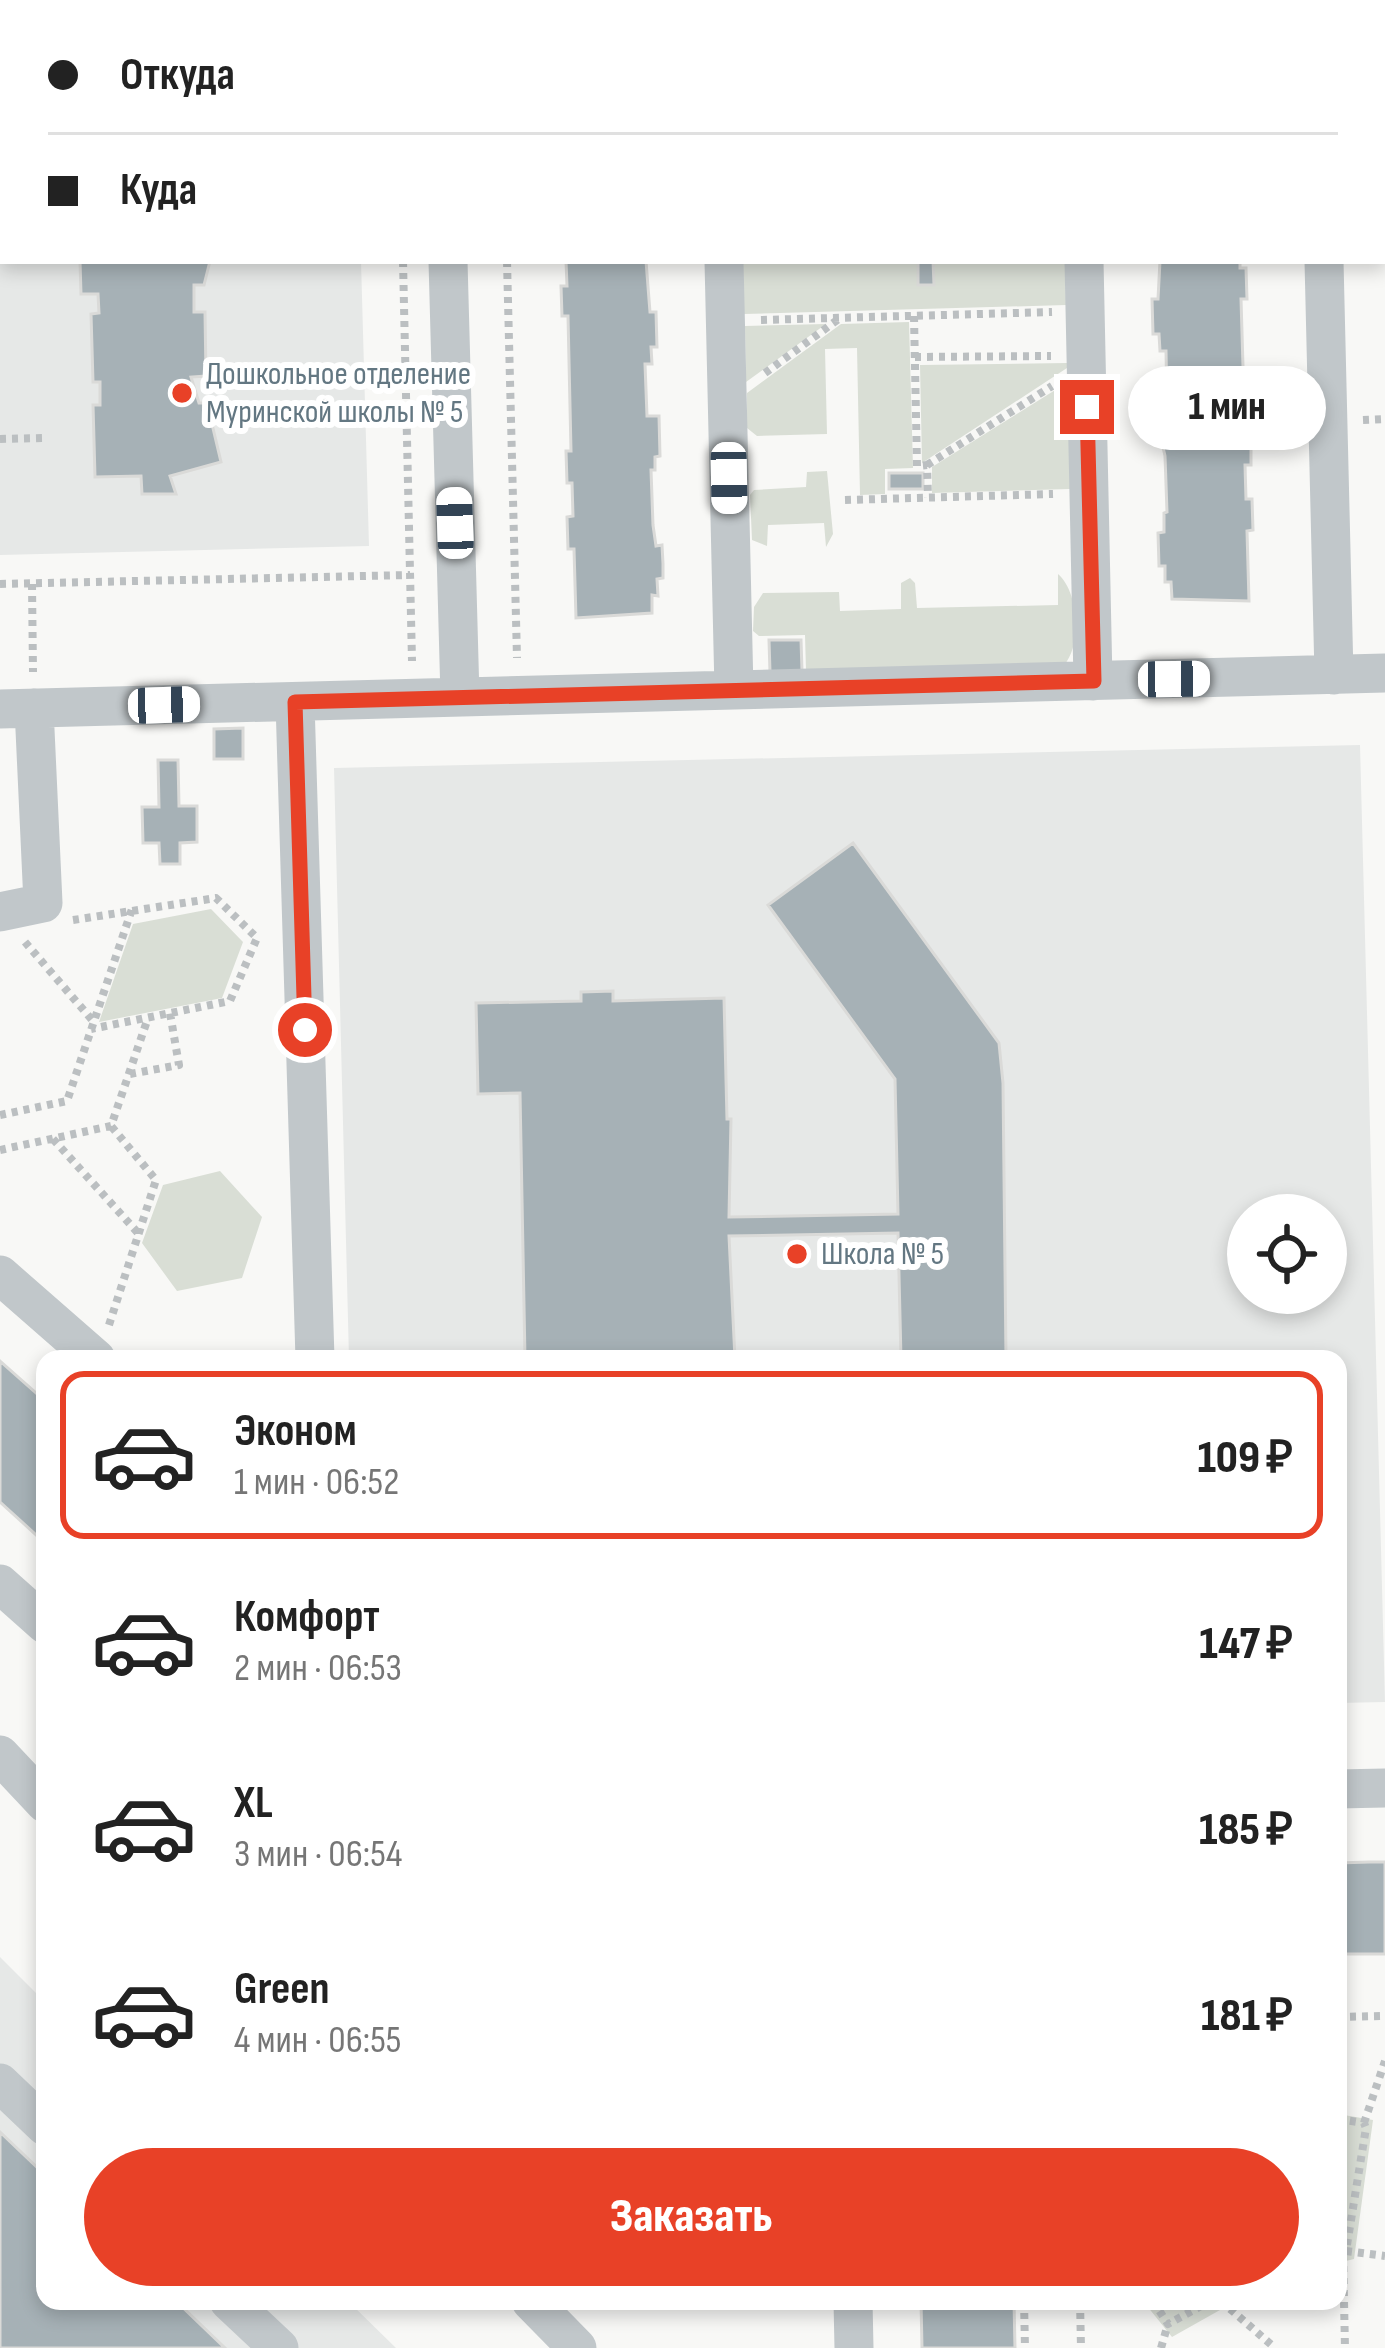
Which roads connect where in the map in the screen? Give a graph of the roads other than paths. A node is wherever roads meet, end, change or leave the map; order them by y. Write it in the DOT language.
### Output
graph roads {
  1 [pos="448,264"];
  2 [pos="724,264"];
  3 [pos="1084,264"];
  4 [pos="1324,264"];
  5 [pos="1385,673"];
  6 [pos="1334,675"];
  7 [pos="1094,681"];
  8 [pos="734,690"];
  9 [pos="460,697"];
  10 [pos="295,702"];
  11 [pos="17,709"];
  12 [pos="8,921"];
  13 [pos="0,1275"];
  14 [pos="99,1350"];
  15 [pos="315,1350"];
  16 [pos="0,1585"];
  17 [pos="36,1616"];
  18 [pos="0,1755"];
  19 [pos="1385,1788"];
  20 [pos="1347,1789"];
  21 [pos="36,1793"];
  22 [pos="0,2083"];
  23 [pos="36,2117"];
  24 [pos="239,2310"];
  25 [pos="540,2310"];
  26 [pos="279,2348"];
  27 [pos="577,2348"];
  1 -- 9 [label="street"];
  2 -- 8 [label="street"];
  3 -- 7 [label="street"];
  4 -- 6 [label="street"];
  5 -- 6 [label="street"];
  6 -- 7 [label="street"];
  7 -- 8 [label="street"];
  8 -- 9 [label="street"];
  9 -- 10 [label="street"];
  10 -- 11 [label="street"];
  10 -- 15 [label="street"];
  11 -- 12 [label="street"];
  13 -- 14 [label="street"];
  16 -- 17 [label="street"];
  18 -- 21 [label="street"];
  19 -- 20 [label="street"];
  22 -- 23 [label="street"];
  24 -- 26 [label="street"];
  25 -- 27 [label="street"];
}
